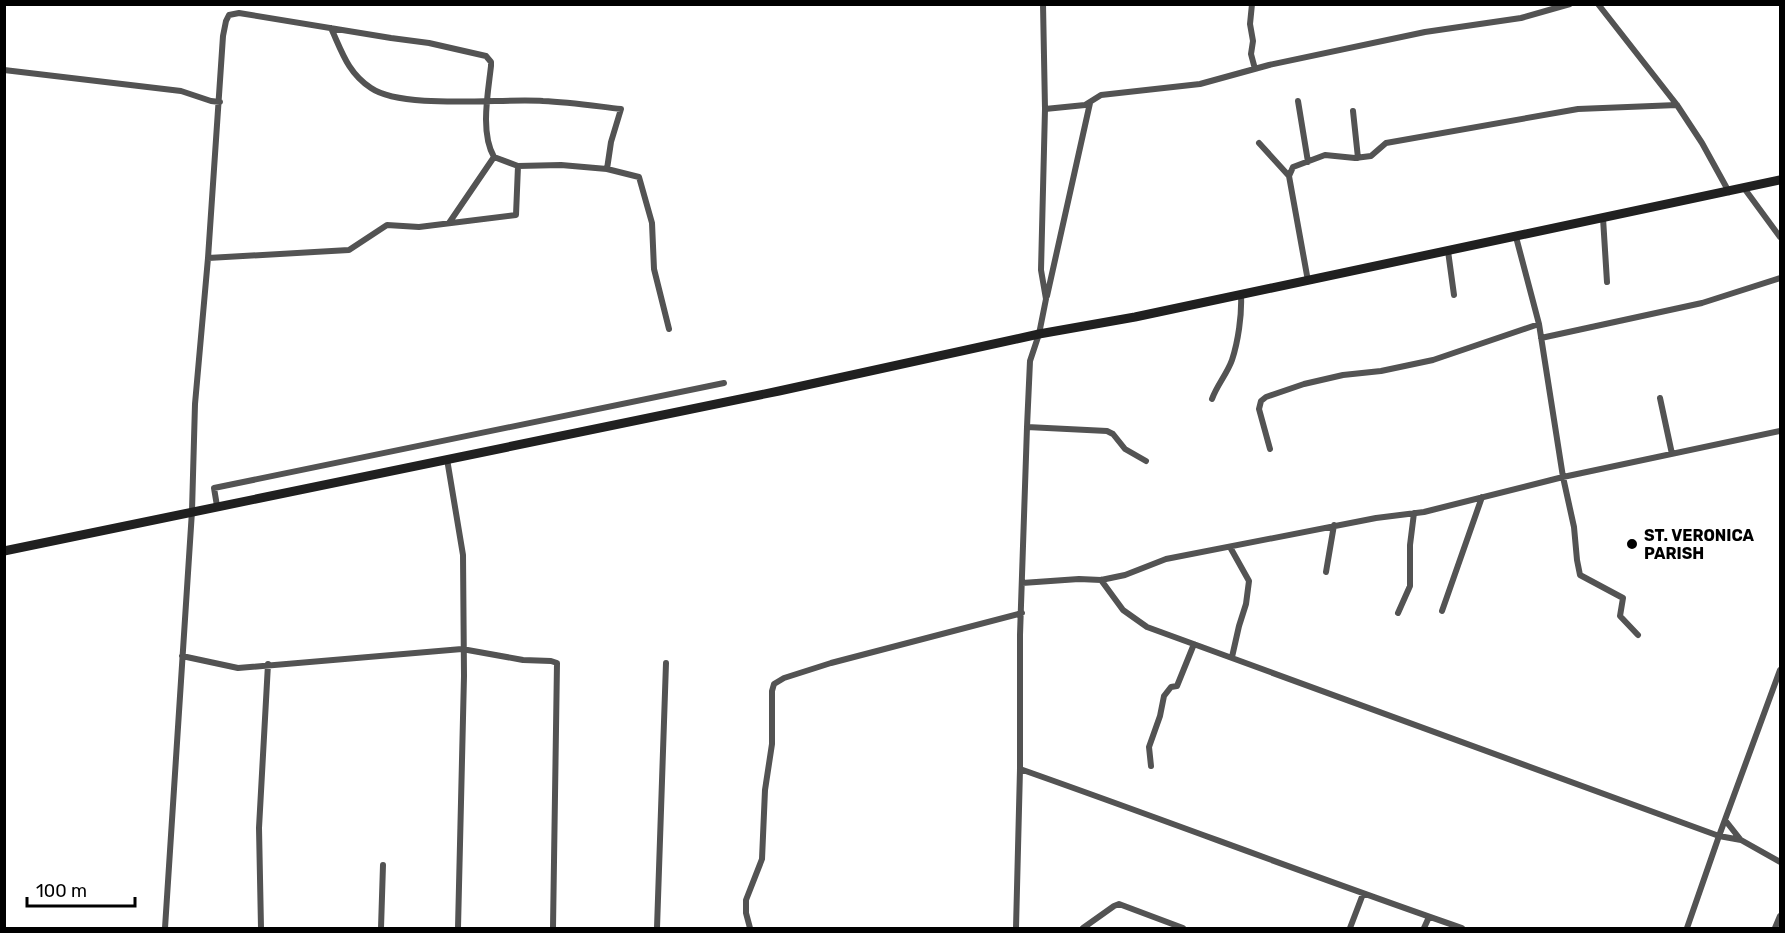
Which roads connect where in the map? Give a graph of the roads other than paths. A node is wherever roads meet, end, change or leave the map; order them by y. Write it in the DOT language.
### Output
graph roads {
  1 [pos="1043,4"];
  2 [pos="1252,4"];
  3 [pos="1570,4"];
  4 [pos="1598,4"];
  5 [pos="331,28"];
  6 [pos="1255,69"];
  7 [pos="4,70"];
  8 [pos="1298,101"];
  9 [pos="220,102"];
  10 [pos="487,102"];
  11 [pos="1090,103"];
  12 [pos="1677,105"];
  13 [pos="1046,109"];
  14 [pos="1353,111"];
  15 [pos="1258,143"];
  16 [pos="494,157"];
  17 [pos="1358,158"];
  18 [pos="1308,162"];
  19 [pos="518,166"];
  20 [pos="607,169"];
  21 [pos="1289,176"];
  22 [pos="1780,180"];
  23 [pos="1744,188"];
  24 [pos="1730,192"];
  25 [pos="1603,218"];
  26 [pos="449,223"];
  27 [pos="1516,237"];
  28 [pos="1780,237"];
  29 [pos="1448,251"];
  30 [pos="208,258"];
  31 [pos="1780,278"];
  32 [pos="1308,281"];
  33 [pos="1607,282"];
  34 [pos="1241,295"];
  35 [pos="1454,296"];
  36 [pos="1046,299"];
  37 [pos="1539,324"];
  38 [pos="669,329"];
  39 [pos="1039,334"];
  40 [pos="1541,338"];
  41 [pos="724,383"];
  42 [pos="1660,398"];
  43 [pos="1212,399"];
  44 [pos="1027,427"];
  45 [pos="1780,431"];
  46 [pos="1270,449"];
  47 [pos="1672,454"];
  48 [pos="447,459"];
  49 [pos="1146,461"];
  50 [pos="1563,477"];
  51 [pos="1482,497"];
  52 [pos="217,506"];
  53 [pos="192,511"];
  54 [pos="1414,513"];
  55 [pos="1334,525"];
  56 [pos="1230,547"];
  57 [pos="4,551"];
  58 [pos="1326,572"];
  59 [pos="1101,580"];
  60 [pos="1022,583"];
  61 [pos="1442,611"];
  62 [pos="1022,613"];
  63 [pos="1398,613"];
  64 [pos="1638,635"];
  65 [pos="1194,644"];
  66 [pos="462,649"];
  67 [pos="182,656"];
  68 [pos="1232,657"];
  69 [pos="666,663"];
  70 [pos="268,664"];
  71 [pos="1780,670"];
  72 [pos="1151,765"];
  73 [pos="1020,769"];
  74 [pos="1725,820"];
  75 [pos="1719,836"];
  76 [pos="1741,840"];
  77 [pos="1780,862"];
  78 [pos="384,865"];
  79 [pos="1363,894"];
  80 [pos="1780,916"];
  81 [pos="1430,917"];
  82 [pos="1173,927"];
  83 [pos="165,928"];
  84 [pos="261,928"];
  85 [pos="381,928"];
  86 [pos="458,928"];
  87 [pos="553,928"];
  88 [pos="657,928"];
  89 [pos="750,928"];
  90 [pos="1016,928"];
  91 [pos="1083,928"];
  92 [pos="1183,928"];
  93 [pos="1350,928"];
  94 [pos="1424,928"];
  95 [pos="1462,928"];
  96 [pos="1687,928"];
  97 [pos="1775,928"];
  1 -- 13 [label="street"];
  2 -- 6 [label="street"];
  3 -- 6 [label="street"];
  4 -- 12 [label="street"];
  5 -- 9 [label="street"];
  5 -- 10 [label="street"];
  5 -- 10 [label="street"];
  6 -- 11 [label="street"];
  7 -- 9 [label="street"];
  8 -- 18 [label="street"];
  9 -- 30 [label="street"];
  10 -- 16 [label="street"];
  10 -- 20 [label="street"];
  11 -- 13 [label="street"];
  11 -- 36 [label="street"];
  12 -- 17 [label="street"];
  12 -- 24 [label="street"];
  13 -- 36 [label="street"];
  14 -- 17 [label="street"];
  15 -- 21 [label="street"];
  16 -- 19 [label="street"];
  16 -- 26 [label="street"];
  17 -- 18 [label="street"];
  18 -- 21 [label="street"];
  19 -- 20 [label="street"];
  19 -- 26 [label="street"];
  20 -- 38 [label="street"];
  21 -- 32 [label="street"];
  22 -- 23 [label="street"];
  23 -- 24 [label="street"];
  23 -- 28 [label="street"];
  24 -- 25 [label="street"];
  25 -- 27 [label="street"];
  25 -- 33 [label="street"];
  26 -- 30 [label="street"];
  27 -- 29 [label="street"];
  27 -- 37 [label="street"];
  29 -- 32 [label="street"];
  29 -- 35 [label="street"];
  30 -- 53 [label="street"];
  31 -- 40 [label="street"];
  32 -- 34 [label="street"];
  34 -- 39 [label="street"];
  34 -- 43 [label="street"];
  36 -- 39 [label="street"];
  37 -- 40 [label="street"];
  37 -- 46 [label="street"];
  39 -- 44 [label="street"];
  39 -- 48 [label="street"];
  40 -- 50 [label="street"];
  41 -- 52 [label="street"];
  42 -- 47 [label="street"];
  44 -- 49 [label="street"];
  44 -- 60 [label="street"];
  45 -- 47 [label="street"];
  47 -- 50 [label="street"];
  48 -- 52 [label="street"];
  48 -- 66 [label="street"];
  50 -- 51 [label="street"];
  50 -- 64 [label="street"];
  51 -- 54 [label="street"];
  51 -- 61 [label="street"];
  52 -- 53 [label="street"];
  53 -- 57 [label="street"];
  53 -- 67 [label="street"];
  54 -- 55 [label="street"];
  54 -- 63 [label="street"];
  55 -- 56 [label="street"];
  55 -- 58 [label="street"];
  56 -- 59 [label="street"];
  56 -- 68 [label="street"];
  59 -- 60 [label="street"];
  59 -- 65 [label="street"];
  60 -- 62 [label="street"];
  62 -- 73 [label="street"];
  62 -- 89 [label="street"];
  65 -- 68 [label="street"];
  65 -- 72 [label="street"];
  66 -- 70 [label="street"];
  66 -- 86 [label="street"];
  66 -- 87 [label="street"];
  67 -- 70 [label="street"];
  67 -- 83 [label="street"];
  68 -- 75 [label="street"];
  69 -- 88 [label="street"];
  70 -- 84 [label="street"];
  71 -- 74 [label="street"];
  73 -- 79 [label="street"];
  73 -- 90 [label="street"];
  74 -- 75 [label="street"];
  74 -- 76 [label="street"];
  75 -- 76 [label="street"];
  75 -- 96 [label="street"];
  76 -- 77 [label="street"];
  78 -- 85 [label="street"];
  79 -- 81 [label="street"];
  79 -- 93 [label="street"];
  80 -- 97 [label="street"];
  81 -- 94 [label="street"];
  81 -- 95 [label="street"];
  82 -- 91 [label="street"];
  82 -- 92 [label="street"];
}
